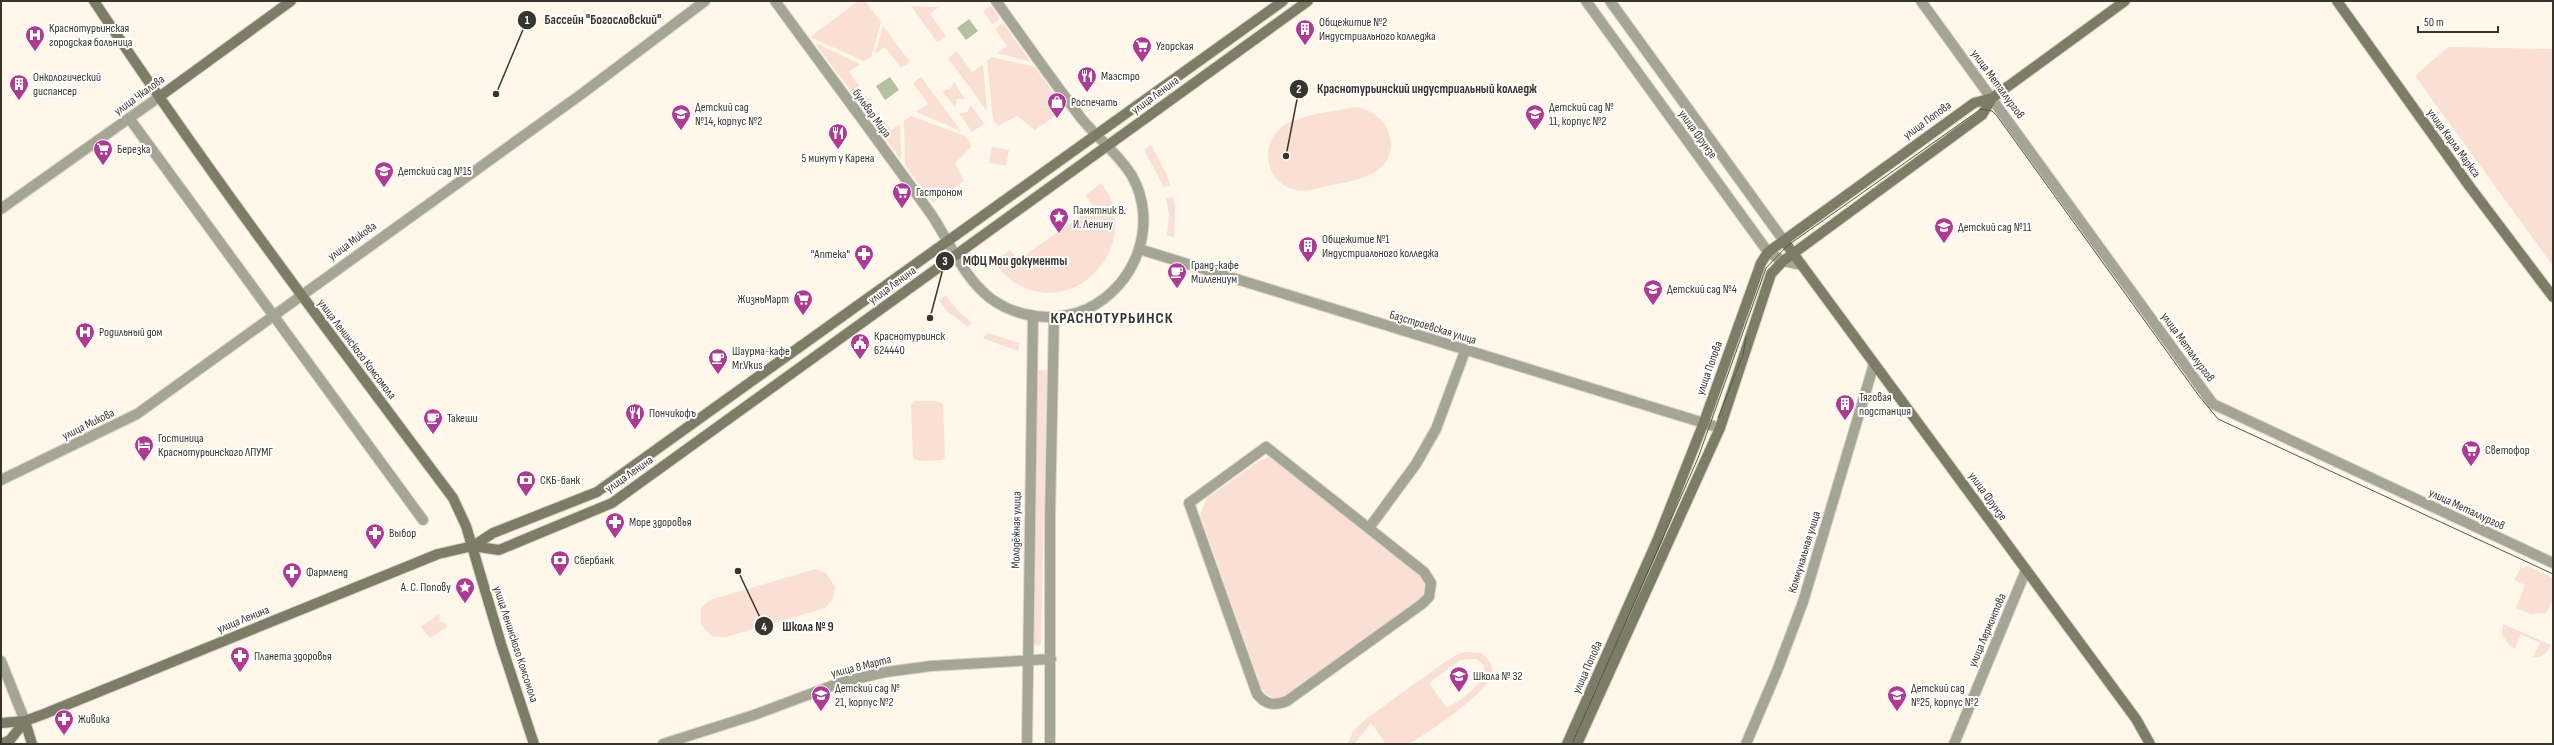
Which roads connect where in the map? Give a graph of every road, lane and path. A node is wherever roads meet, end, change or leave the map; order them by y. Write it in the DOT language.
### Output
graph roads {
  1 [pos="94,1"];
  2 [pos="291,1"];
  3 [pos="705,1"];
  4 [pos="775,1"];
  5 [pos="996,1"];
  6 [pos="1283,1"];
  7 [pos="1308,1"];
  8 [pos="1586,1"];
  9 [pos="1610,1"];
  10 [pos="1921,1"];
  11 [pos="2125,1"];
  12 [pos="2337,1"];
  13 [pos="159,97"];
  14 [pos="1992,98"];
  15 [pos="129,118"];
  16 [pos="1119,118"];
  17 [pos="1128,131"];
  18 [pos="1096,136"];
  19 [pos="1106,146"];
  20 [pos="1,210"];
  21 [pos="949,241"];
  22 [pos="1784,241"];
  23 [pos="1139,249"];
  24 [pos="1768,252"];
  25 [pos="1793,254"];
  26 [pos="956,255"];
  27 [pos="929,256"];
  28 [pos="1783,261"];
  29 [pos="1802,265"];
  30 [pos="938,268"];
  31 [pos="300,295"];
  32 [pos="2553,297"];
  33 [pos="272,315"];
  34 [pos="1033,316"];
  35 [pos="1054,317"];
  36 [pos="1465,351"];
  37 [pos="1874,364"];
  38 [pos="1704,422"];
  39 [pos="1720,428"];
  40 [pos="1,480"];
  41 [pos="423,520"];
  42 [pos="1369,528"];
  43 [pos="473,546"];
  44 [pos="2553,563"];
  45 [pos="2026,570"];
  46 [pos="1051,659"];
  47 [pos="1,661"];
  48 [pos="1029,662"];
  49 [pos="25,721"];
  50 [pos="1,723"];
  51 [pos="1,744"];
  52 [pos="32,744"];
  53 [pos="534,744"];
  54 [pos="663,744"];
  55 [pos="1027,744"];
  56 [pos="1050,744"];
  57 [pos="1566,744"];
  58 [pos="1577,744"];
  59 [pos="1746,744"];
  60 [pos="1954,744"];
  61 [pos="2150,744"];
  1 -- 13 [label="street, улица Ленинского Комсомола"];
  2 -- 13 [label="street, улица Чкалова"];
  3 -- 31 [label="street, улица Микова"];
  4 -- 21 [label="street, бульвар Мира"];
  5 -- 18 [label="street"];
  6 -- 16 [label="street, улица Ленина"];
  7 -- 17 [label="street, улица Ленина"];
  8 -- 24 [label="street, улица Фрунзе"];
  9 -- 22 [label="street, улица Фрунзе"];
  10 -- 14 [label="street, улица Металлургов"];
  11 -- 14 [label="street, улица Попова"];
  12 -- 32 [label="street, улица Карла Маркса"];
  13 -- 15 [label="street, улица Чкалова"];
  13 -- 31 [label="street, улица Ленинского Комсомола"];
  14 -- 22 [label="street, улица Попова"];
  14 -- 25 [label="street, улица Попова"];
  14 -- 44 [label="street, улица Металлургов"];
  15 -- 20 [label="street, улица Чкалова"];
  15 -- 33 [label="street"];
  16 -- 17 [label="street"];
  16 -- 18 [label="street, улица Ленина"];
  17 -- 19 [label="street, улица Ленина"];
  18 -- 19 [label="street, бульвар Мира"];
  18 -- 21 [label="street, улица Ленина"];
  19 -- 23 [label="street, бульвар Мира"];
  19 -- 26 [label="street, улица Ленина"];
  21 -- 26 [label="street, бульвар Мира"];
  21 -- 27 [label="street, улица Ленина"];
  22 -- 24 [label="street, улица Попова"];
  22 -- 25 [label="street, улица Фрунзе"];
  23 -- 35 [label="street, бульвар Мира"];
  23 -- 36 [label="street, Базстроевская улица"];
  24 -- 28 [label="street, улица Фрунзе"];
  24 -- 38 [label="street, улица Попова"];
  25 -- 28 [label="street, улица Попова"];
  25 -- 29 [label="street, улица Фрунзе"];
  26 -- 30 [label="street, улица Ленина"];
  26 -- 34 [label="street, бульвар Мира"];
  27 -- 30 [label="street"];
  27 -- 43 [label="street, улица Ленина"];
  28 -- 29 [label="street, улица Фрунзе"];
  28 -- 39 [label="street, улица Попова"];
  29 -- 37 [label="street, улица Фрунзе"];
  30 -- 43 [label="street, улица Ленина"];
  31 -- 33 [label="street, улица Микова"];
  31 -- 43 [label="street, улица Ленинского Комсомола"];
  33 -- 40 [label="street, улица Микова"];
  33 -- 41 [label="street"];
  34 -- 35 [label="street, бульвар Мира"];
  34 -- 48 [label="street, Молодёжная улица"];
  35 -- 46 [label="street"];
  36 -- 38 [label="street, Базстроевская улица"];
  36 -- 42 [label="street"];
  37 -- 45 [label="street, улица Фрунзе"];
  37 -- 59 [label="street, Коммунальная улица"];
  38 -- 39 [label="street, Базстроевская улица"];
  38 -- 57 [label="street, улица Попова"];
  39 -- 58 [label="street, улица Попова"];
  42 -- 42 [label="street"];
  43 -- 49 [label="street, улица Ленина"];
  43 -- 53 [label="street, улица Ленинского Комсомола"];
  45 -- 60 [label="street, улица Лермонтова"];
  45 -- 61 [label="street, улица Фрунзе"];
  46 -- 48 [label="street, улица 8 Марта"];
  46 -- 56 [label="street"];
  47 -- 49 [label="street"];
  48 -- 54 [label="street, улица 8 Марта"];
  48 -- 55 [label="street, Молодёжная улица"];
  49 -- 50 [label="street, улица Ленина"];
  49 -- 51 [label="street, улица Ленина"];
  49 -- 52 [label="street"];
}
